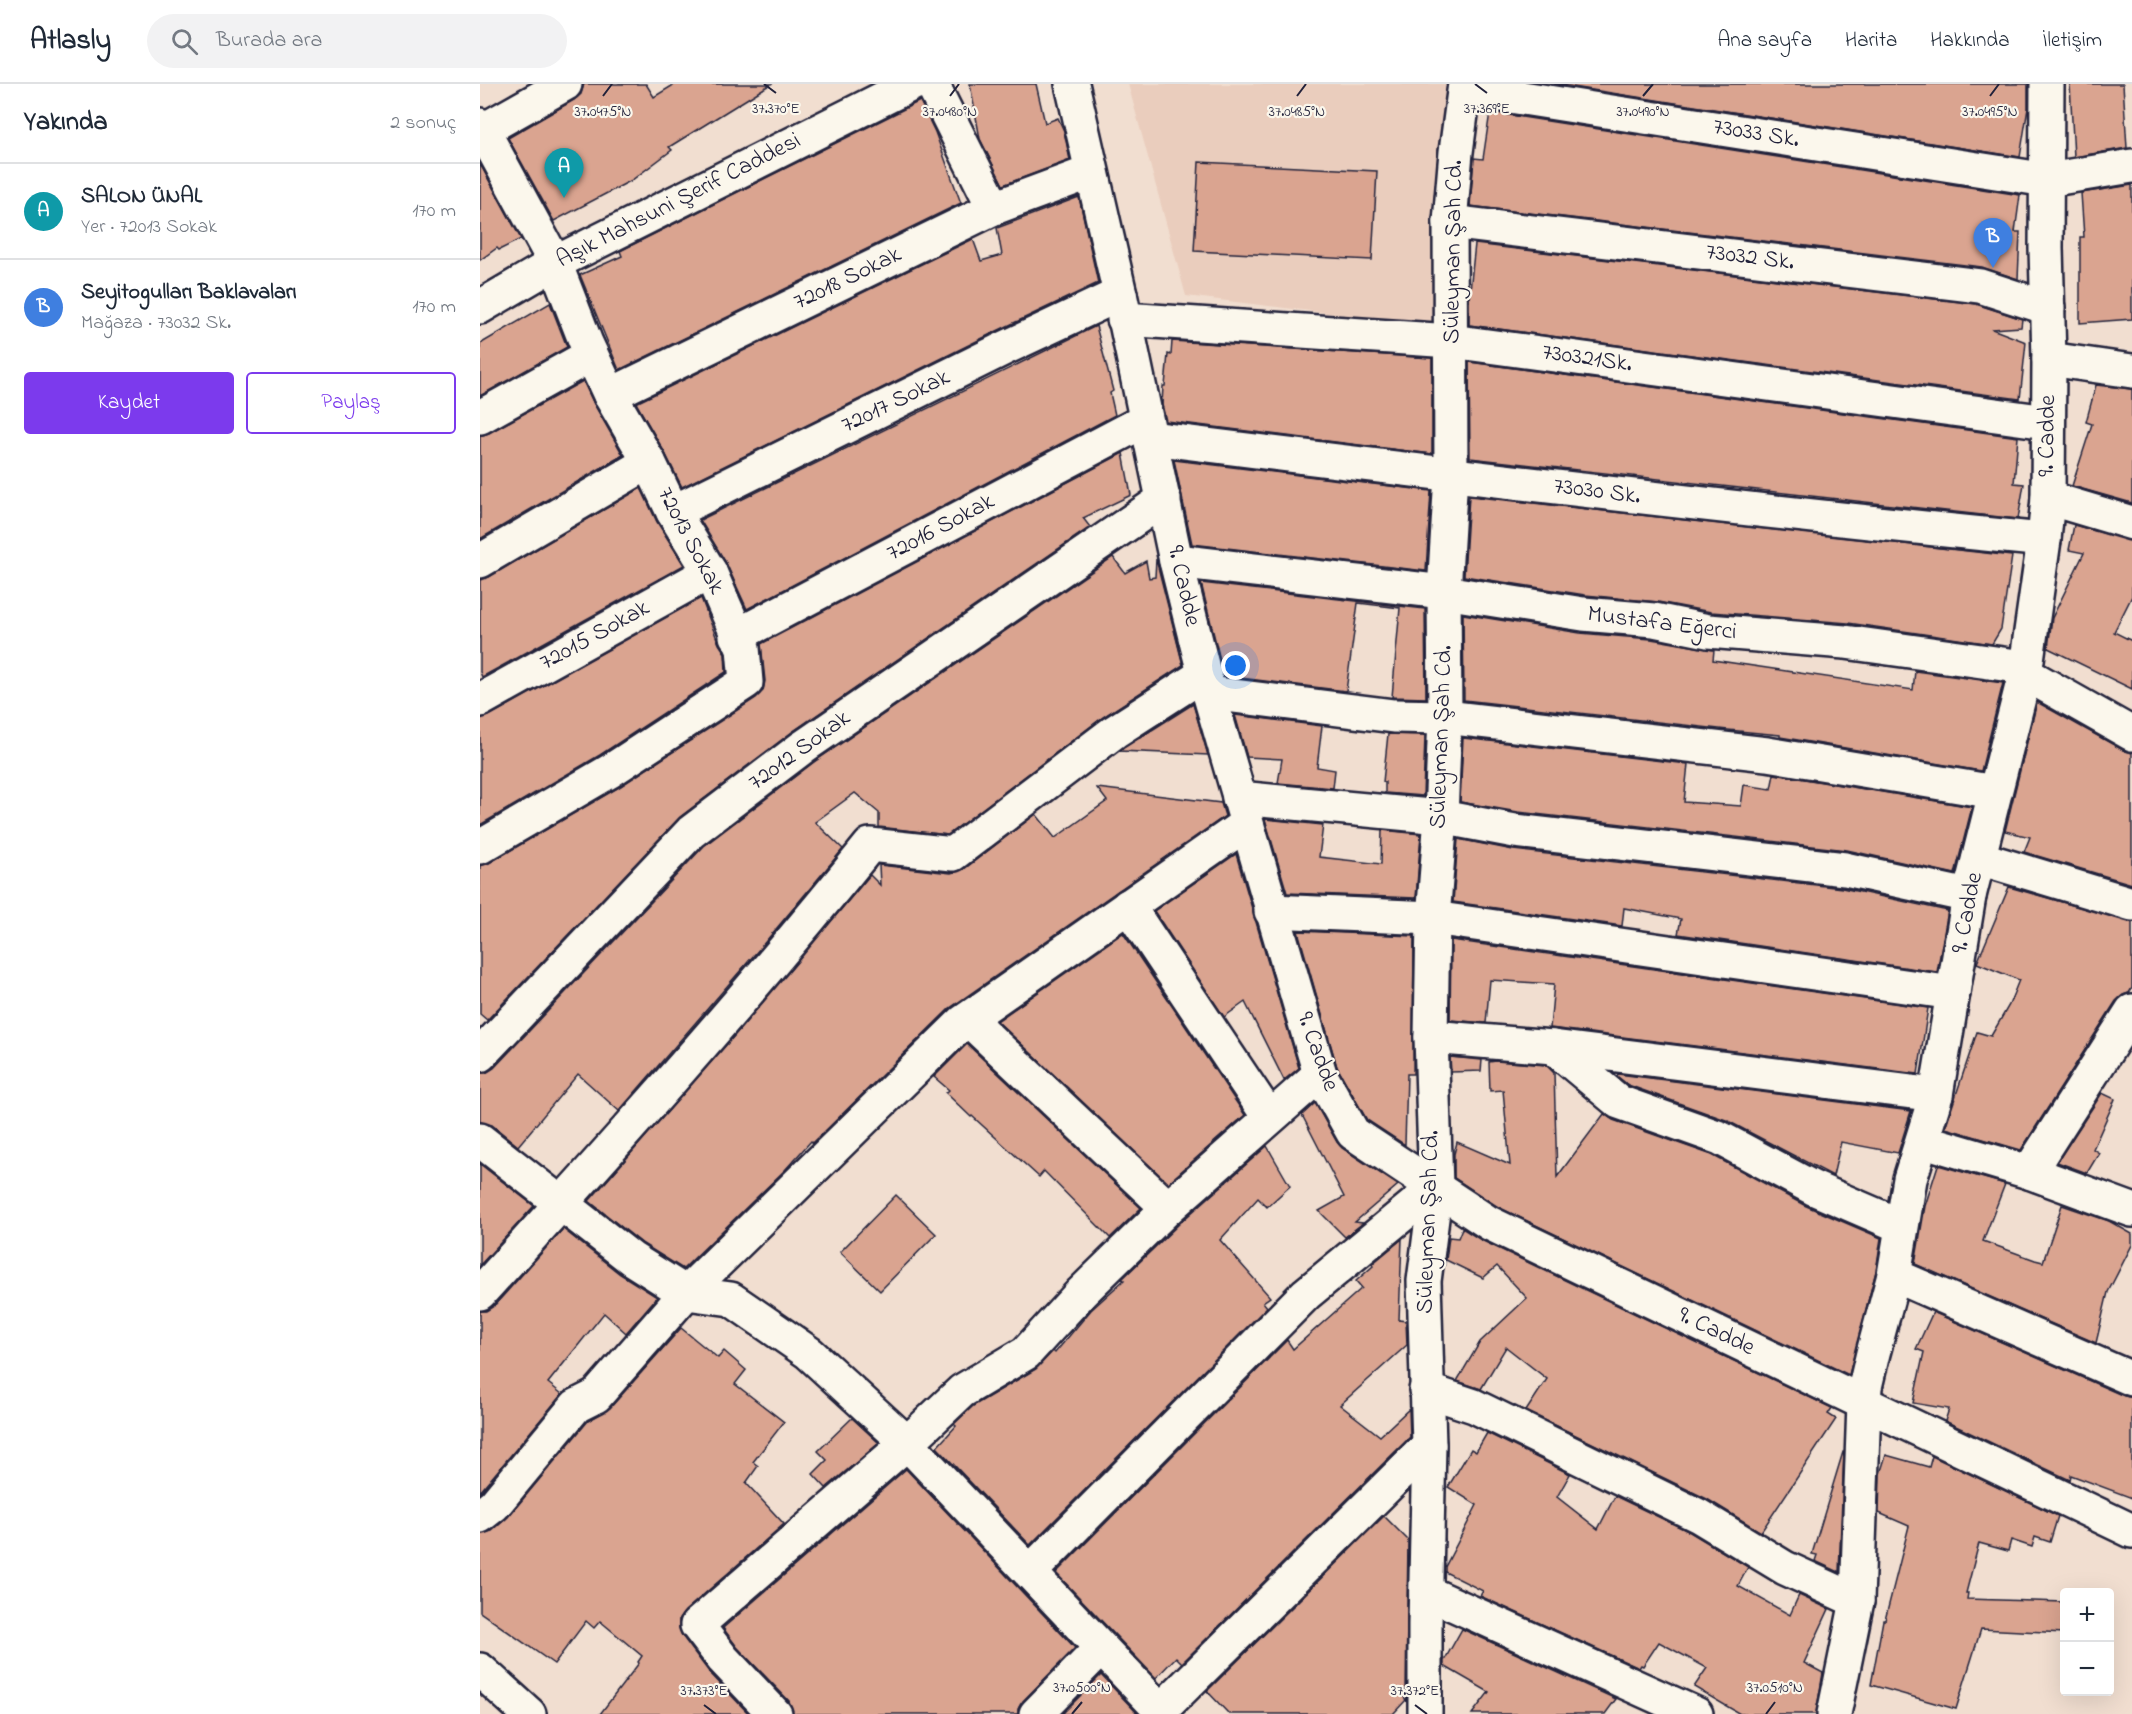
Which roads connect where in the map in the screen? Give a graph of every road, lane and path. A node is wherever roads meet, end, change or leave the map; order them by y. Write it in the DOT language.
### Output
graph roads {
  1 [pos="565,84"];
  2 [pos="912,84"];
  3 [pos="932,84"];
  4 [pos="1072,84"];
  5 [pos="2047,84"];
  6 [pos="1465,86"];
  7 [pos="871,94"];
  8 [pos="481,129"];
  9 [pos="2132,166"];
  10 [pos="1091,172"];
  11 [pos="2047,180"];
  12 [pos="994,207"];
  13 [pos="1450,222"];
  14 [pos="555,262"];
  15 [pos="480,307"];
  16 [pos="1122,307"];
  17 [pos="2048,308"];
  18 [pos="1451,341"];
  19 [pos="591,355"];
  20 [pos="2049,359"];
  21 [pos="2132,371"];
  22 [pos="610,395"];
  23 [pos="480,417"];
  24 [pos="2048,422"];
  25 [pos="1148,429"];
  26 [pos="649,462"];
  27 [pos="1451,475"];
  28 [pos="2048,498"];
  29 [pos="1164,499"];
  30 [pos="673,512"];
  31 [pos="2132,523"];
  32 [pos="2044,540"];
  33 [pos="480,561"];
  34 [pos="1176,561"];
  35 [pos="710,572"];
  36 [pos="1444,592"];
  37 [pos="736,636"];
  38 [pos="2025,674"];
  39 [pos="1206,683"];
  40 [pos="480,700"];
  41 [pos="1445,717"];
  42 [pos="2132,734"];
  43 [pos="1995,792"];
  44 [pos="1243,811"];
  45 [pos="1441,817"];
  46 [pos="480,847"];
  47 [pos="1979,858"];
  48 [pos="1969,896"];
  49 [pos="2132,904"];
  50 [pos="1128,906"];
  51 [pos="1271,911"];
  52 [pos="1433,918"];
  53 [pos="1953,993"];
  54 [pos="2132,1011"];
  55 [pos="968,1018"];
  56 [pos="1431,1037"];
  57 [pos="1553,1047"];
  58 [pos="480,1055"];
  59 [pos="1320,1074"];
  60 [pos="1936,1095"];
  61 [pos="1269,1117"];
  62 [pos="480,1140"];
  63 [pos="1923,1141"];
  64 [pos="2029,1172"];
  65 [pos="1436,1187"];
  66 [pos="562,1203"];
  67 [pos="1168,1208"];
  68 [pos="2132,1210"];
  69 [pos="1901,1226"];
  70 [pos="1894,1275"];
  71 [pos="480,1293"];
  72 [pos="686,1293"];
  73 [pos="2132,1379"];
  74 [pos="1426,1390"];
  75 [pos="1864,1403"];
  76 [pos="907,1443"];
  77 [pos="1429,1445"];
  78 [pos="480,1516"];
  79 [pos="2132,1531"];
  80 [pos="1030,1572"];
  81 [pos="1426,1592"];
  82 [pos="1857,1601"];
  83 [pos="1101,1648"];
  84 [pos="480,1670"];
  85 [pos="1162,1712"];
  86 [pos="529,1714"];
  87 [pos="775,1714"];
  88 [pos="1036,1714"];
  89 [pos="1425,1714"];
  90 [pos="1696,1714"];
  91 [pos="1834,1714"];
  1 -- 8 [label="street"];
  2 -- 7 [label="street, Aşık Mahsuni Şerif Caddesi"];
  3 -- 12 [label="street"];
  4 -- 10 [label="street, 9. Cadde"];
  5 -- 11 [label="street, 9. Cadde"];
  6 -- 11 [label="street, 73033 Sk."];
  6 -- 13 [label="street, Süleyman Şah Cd."];
  7 -- 14 [label="street, Aşık Mahsuni Şerif Caddesi"];
  8 -- 14 [label="street, 72013 Sokak"];
  9 -- 11 [label="street, 73033 Sk."];
  10 -- 12 [label="street, 72018 Sokak"];
  10 -- 16 [label="street, 9. Cadde"];
  11 -- 17 [label="street, 9. Cadde"];
  12 -- 22 [label="street, 72018 Sokak"];
  13 -- 17 [label="street, 73032 Sk."];
  13 -- 18 [label="street, Süleyman Şah Cd."];
  14 -- 15 [label="street, Aşık Mahsuni Şerif Caddesi"];
  14 -- 19 [label="street, 72013 Sokak"];
  16 -- 18 [label="street, 730321Sk."];
  16 -- 25 [label="street, 9. Cadde"];
  16 -- 30 [label="street, 72017 Sokak"];
  17 -- 20 [label="street, 9. Cadde"];
  18 -- 24 [label="street, 730321Sk."];
  18 -- 27 [label="street, Süleyman Şah Cd."];
  19 -- 22 [label="street, 72013 Sokak"];
  19 -- 23 [label="street"];
  20 -- 21 [label="street"];
  20 -- 24 [label="street, 9. Cadde"];
  22 -- 26 [label="street, 72013 Sokak"];
  24 -- 28 [label="street, 9. Cadde"];
  25 -- 27 [label="street, 73030 Sk."];
  25 -- 29 [label="street, 9. Cadde"];
  25 -- 37 [label="street, 72016 Sokak"];
  26 -- 30 [label="street, 72013 Sokak"];
  26 -- 33 [label="street"];
  27 -- 32 [label="street, 73030 Sk."];
  27 -- 36 [label="street, Süleyman Şah Cd."];
  28 -- 31 [label="street"];
  28 -- 32 [label="street, 9. Cadde"];
  29 -- 34 [label="street, 9. Cadde"];
  29 -- 58 [label="street, 72012 Sokak"];
  30 -- 35 [label="street, 72013 Sokak"];
  32 -- 38 [label="street, 9. Cadde"];
  34 -- 36 [label="street, Mustafa Eğerci"];
  34 -- 39 [label="street, 9. Cadde"];
  35 -- 37 [label="street, 72013 Sokak"];
  35 -- 40 [label="street, 72015 Sokak"];
  36 -- 38 [label="street, Mustafa Eğerci"];
  36 -- 41 [label="street, Süleyman Şah Cd."];
  37 -- 46 [label="street, 72013 Sokak"];
  38 -- 42 [label="street, Mustafa Eğerci"];
  38 -- 43 [label="street, 9. Cadde"];
  39 -- 41 [label="street"];
  39 -- 44 [label="street, 9. Cadde"];
  39 -- 66 [label="street"];
  41 -- 43 [label="street"];
  41 -- 45 [label="street, Süleyman Şah Cd."];
  43 -- 47 [label="street, 9. Cadde"];
  44 -- 45 [label="street"];
  44 -- 50 [label="street"];
  44 -- 51 [label="street, 9. Cadde"];
  45 -- 48 [label="street"];
  45 -- 52 [label="street, Süleyman Şah Cd."];
  47 -- 48 [label="street, 9. Cadde"];
  47 -- 49 [label="street"];
  48 -- 53 [label="street, 9. Cadde"];
  50 -- 55 [label="street"];
  50 -- 61 [label="street"];
  51 -- 52 [label="street"];
  51 -- 59 [label="street, 9. Cadde"];
  52 -- 53 [label="street"];
  52 -- 56 [label="street, Süleyman Şah Cd."];
  53 -- 60 [label="street, 9. Cadde"];
  54 -- 64 [label="street"];
  55 -- 67 [label="street"];
  55 -- 72 [label="street"];
  56 -- 57 [label="street"];
  56 -- 65 [label="street, Süleyman Şah Cd."];
  57 -- 60 [label="street"];
  57 -- 69 [label="street"];
  59 -- 61 [label="street"];
  59 -- 65 [label="street, 9. Cadde"];
  60 -- 63 [label="street, 9. Cadde"];
  61 -- 67 [label="street"];
  62 -- 66 [label="street"];
  63 -- 64 [label="street"];
  63 -- 69 [label="street, 9. Cadde"];
  64 -- 68 [label="street"];
  65 -- 74 [label="street, Süleyman Şah Cd."];
  65 -- 75 [label="street, 9. Cadde"];
  65 -- 80 [label="street"];
  66 -- 71 [label="street"];
  66 -- 72 [label="street"];
  67 -- 76 [label="street"];
  69 -- 70 [label="street, 9. Cadde"];
  70 -- 73 [label="street"];
  70 -- 75 [label="street, 9. Cadde"];
  72 -- 76 [label="street"];
  72 -- 78 [label="street"];
  74 -- 77 [label="street, Süleyman Şah Cd."];
  74 -- 82 [label="street"];
  75 -- 79 [label="street"];
  75 -- 82 [label="street"];
  76 -- 80 [label="street"];
  76 -- 87 [label="street"];
  77 -- 81 [label="street, Süleyman Şah Cd."];
  77 -- 85 [label="street"];
  80 -- 83 [label="street"];
  81 -- 89 [label="street, Süleyman Şah Cd."];
  81 -- 90 [label="street"];
  82 -- 91 [label="street"];
  83 -- 85 [label="street"];
  83 -- 88 [label="street"];
  84 -- 86 [label="street"];
}
